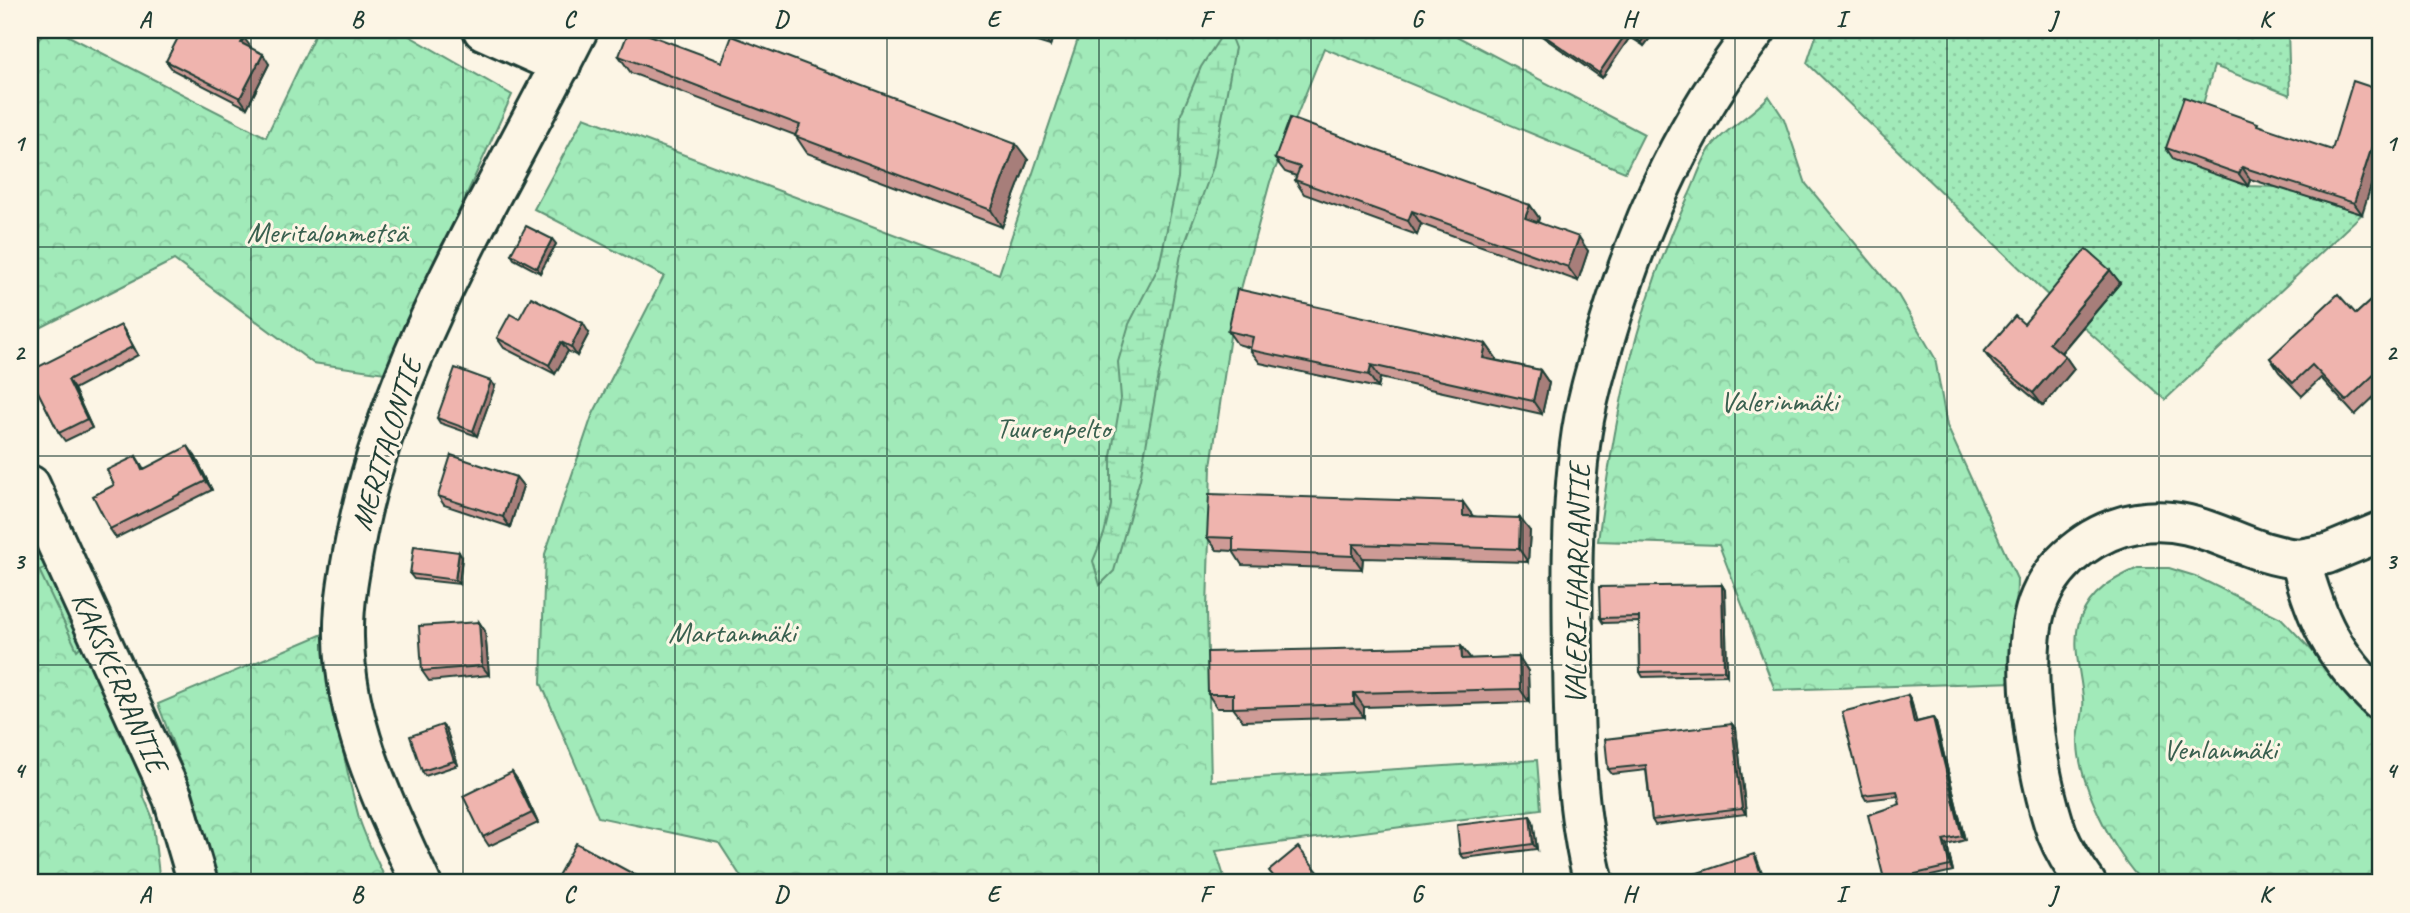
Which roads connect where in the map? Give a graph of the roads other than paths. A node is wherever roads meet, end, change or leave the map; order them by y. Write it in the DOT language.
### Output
graph roads {
  1 [pos="484,30"];
  2 [pos="578,30"];
  3 [pos="1756,30"];
  4 [pos="561,65"];
  5 [pos="30,485"];
  6 [pos="2380,532"];
  7 [pos="2300,559"];
  8 [pos="2380,701"];
  9 [pos="198,883"];
  10 [pos="421,883"];
  11 [pos="1594,883"];
  12 [pos="2087,883"];
  1 -- 4 [label="street"];
  2 -- 4 [label="street, MERITALONTIE"];
  3 -- 11 [label="street, VALERI-HAARLANTIE"];
  4 -- 10 [label="street, MERITALONTIE"];
  5 -- 9 [label="street, KAKSKERRANTIE"];
  6 -- 7 [label="street"];
  7 -- 8 [label="street"];
  7 -- 12 [label="street"];
}
